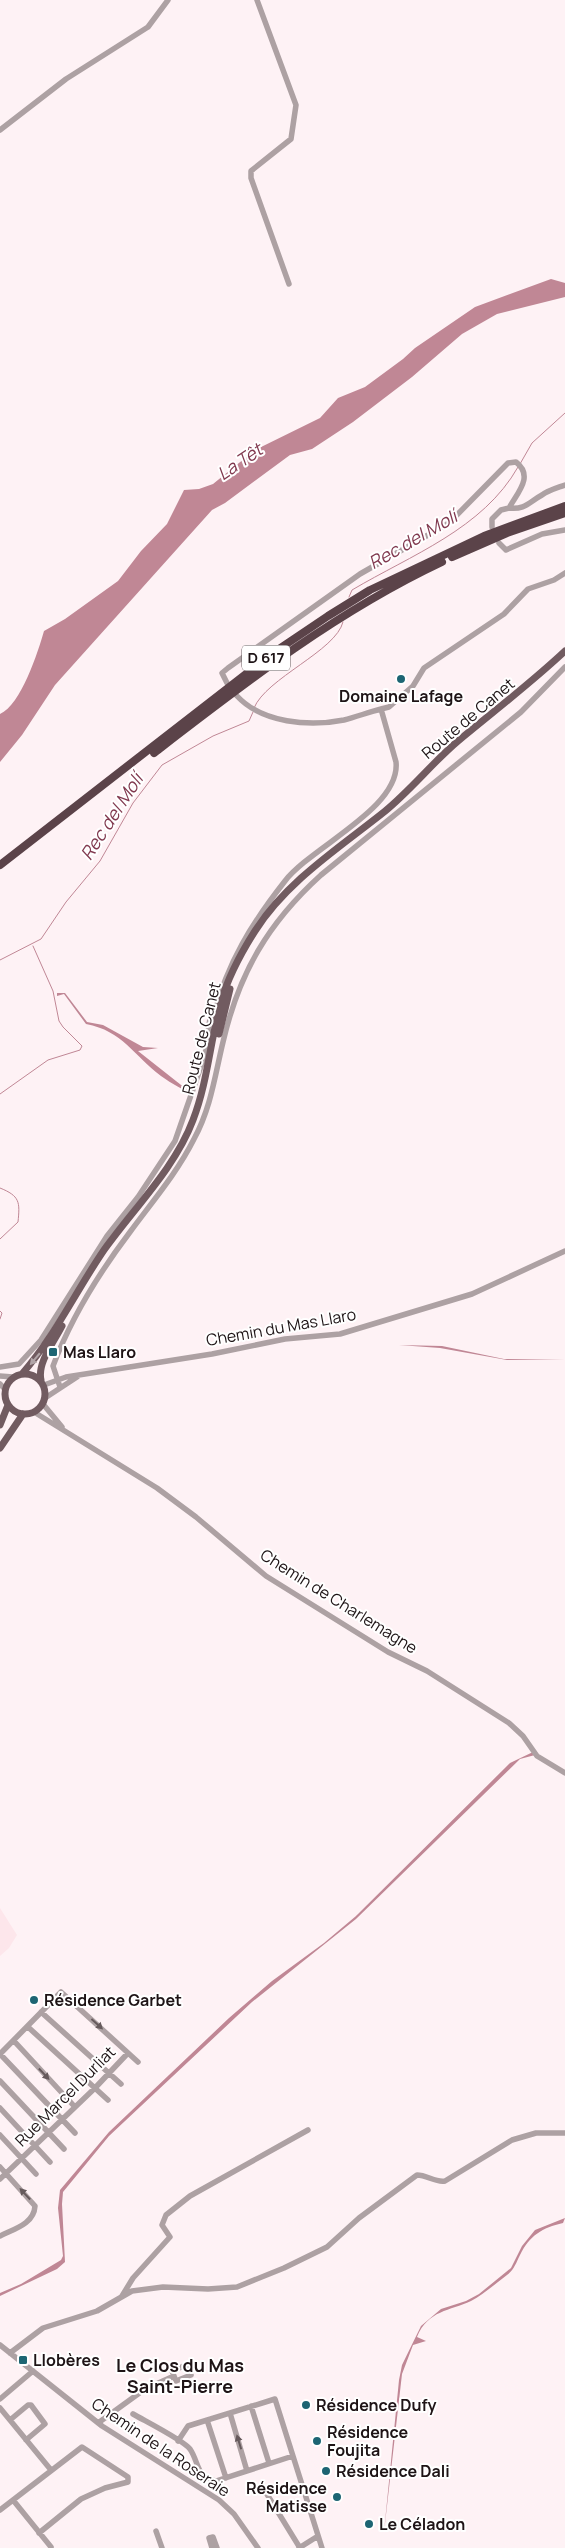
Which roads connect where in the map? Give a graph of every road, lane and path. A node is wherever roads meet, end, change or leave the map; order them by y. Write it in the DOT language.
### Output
graph roads {
  1 [pos="168,0"];
  2 [pos="257,0"];
  3 [pos="0,130"];
  4 [pos="288,284"];
  5 [pos="565,485"];
  6 [pos="565,506"];
  7 [pos="509,508"];
  8 [pos="565,513"];
  9 [pos="492,527"];
  10 [pos="565,530"];
  11 [pos="499,543"];
  12 [pos="565,573"];
  13 [pos="565,652"];
  14 [pos="565,656"];
  15 [pos="565,667"];
  16 [pos="228,683"];
  17 [pos="237,696"];
  18 [pos="382,709"];
  19 [pos="0,865"];
  20 [pos="0,872"];
  21 [pos="216,1015"];
  22 [pos="565,1251"];
  23 [pos="0,1367"];
  24 [pos="22,1374"];
  25 [pos="0,1376"];
  26 [pos="13,1377"];
  27 [pos="42,1383"];
  28 [pos="59,1384"];
  29 [pos="3,1386"];
  30 [pos="44,1401"];
  31 [pos="8,1405"];
  32 [pos="34,1412"];
  33 [pos="23,1414"];
  34 [pos="0,1425"];
  35 [pos="72,1435"];
  36 [pos="0,1448"];
  37 [pos="565,1773"];
  38 [pos="41,2012"];
  39 [pos="28,2027"];
  40 [pos="14,2041"];
  41 [pos="128,2053"];
  42 [pos="0,2054"];
  43 [pos="138,2062"];
  44 [pos="109,2074"];
  45 [pos="0,2081"];
  46 [pos="121,2084"];
  47 [pos="95,2088"];
  48 [pos="108,2100"];
  49 [pos="76,2107"];
  50 [pos="0,2108"];
  51 [pos="62,2120"];
  52 [pos="308,2130"];
  53 [pos="48,2133"];
  54 [pos="74,2133"];
  55 [pos="565,2133"];
  56 [pos="0,2136"];
  57 [pos="35,2146"];
  58 [pos="64,2149"];
  59 [pos="21,2158"];
  60 [pos="50,2162"];
  61 [pos="0,2167"];
  62 [pos="6,2173"];
  63 [pos="36,2174"];
  64 [pos="0,2179"];
  65 [pos="0,2236"];
  66 [pos="122,2296"];
  67 [pos="0,2345"];
  68 [pos="10,2353"];
  69 [pos="33,2371"];
  70 [pos="174,2376"];
  71 [pos="0,2399"];
  72 [pos="251,2406"];
  73 [pos="0,2408"];
  74 [pos="230,2413"];
  75 [pos="133,2414"];
  76 [pos="10,2420"];
  77 [pos="207,2420"];
  78 [pos="98,2423"];
  79 [pos="26,2440"];
  80 [pos="178,2441"];
  81 [pos="292,2456"];
  82 [pos="269,2464"];
  83 [pos="51,2470"];
  84 [pos="248,2471"];
  85 [pos="226,2478"];
  86 [pos="265,2491"];
  87 [pos="13,2500"];
  88 [pos="0,2510"];
  89 [pos="156,2531"];
  90 [pos="39,2533"];
  91 [pos="318,2538"];
  92 [pos="51,2547"];
  93 [pos="162,2548"];
  94 [pos="212,2548"];
  95 [pos="216,2548"];
  96 [pos="256,2548"];
  97 [pos="300,2548"];
  98 [pos="306,2548"];
  99 [pos="322,2548"];
  1 -- 3 [label="street"];
  2 -- 4 [label="street"];
  5 -- 7 [label="street"];
  6 -- 19 [label="highway, D 617"];
  7 -- 9 [label="street"];
  7 -- 16 [label="street"];
  8 -- 20 [label="highway, D 617"];
  10 -- 11 [label="street"];
  12 -- 18 [label="street"];
  13 -- 21 [label="main road, Route de Canet"];
  14 -- 27 [label="main road, Route de Canet"];
  15 -- 28 [label="street"];
  17 -- 18 [label="street"];
  18 -- 21 [label="street"];
  21 -- 23 [label="street"];
  21 -- 24 [label="main road, Route de Canet, one-way"];
  22 -- 28 [label="street, Chemin du Mas Llaro"];
  24 -- 26 [label="main road"];
  24 -- 27 [label="main road"];
  25 -- 26 [label="street"];
  26 -- 29 [label="main road"];
  27 -- 28 [label="street"];
  27 -- 30 [label="main road"];
  28 -- 30 [label="street"];
  29 -- 31 [label="main road"];
  30 -- 32 [label="main road"];
  30 -- 35 [label="street, Chemin de Charlemagne"];
  31 -- 33 [label="main road"];
  31 -- 34 [label="main road"];
  32 -- 33 [label="main road"];
  32 -- 35 [label="street, Chemin de Charlemagne"];
  33 -- 36 [label="main road"];
  35 -- 37 [label="street, Chemin de Charlemagne"];
  38 -- 39 [label="street"];
  38 -- 41 [label="street, one-way"];
  38 -- 44 [label="street"];
  39 -- 40 [label="street"];
  39 -- 47 [label="street"];
  40 -- 42 [label="street"];
  40 -- 49 [label="street, one-way"];
  41 -- 43 [label="street"];
  41 -- 44 [label="street, Rue Marcel Durliat"];
  42 -- 51 [label="street"];
  44 -- 46 [label="street"];
  44 -- 47 [label="street, Rue Marcel Durliat"];
  45 -- 53 [label="street"];
  47 -- 48 [label="street"];
  47 -- 49 [label="street, Rue Marcel Durliat"];
  49 -- 51 [label="street, Rue Marcel Durliat"];
  50 -- 57 [label="street"];
  51 -- 53 [label="street, Rue Marcel Durliat"];
  51 -- 54 [label="street"];
  52 -- 66 [label="street"];
  53 -- 57 [label="street, Rue Marcel Durliat"];
  53 -- 58 [label="street"];
  55 -- 66 [label="street"];
  56 -- 59 [label="street"];
  57 -- 59 [label="street, Rue Marcel Durliat"];
  57 -- 60 [label="street"];
  59 -- 62 [label="street, Rue Marcel Durliat"];
  59 -- 63 [label="street"];
  61 -- 62 [label="street"];
  62 -- 64 [label="street, Rue Marcel Durliat"];
  65 -- 62 [label="street, one-way"];
  66 -- 68 [label="street"];
  67 -- 68 [label="street, Chemin de la Roseraie"];
  68 -- 69 [label="street, Chemin de la Roseraie"];
  69 -- 71 [label="street"];
  69 -- 78 [label="street, Chemin de la Roseraie"];
  70 -- 78 [label="street"];
  72 -- 74 [label="street"];
  72 -- 81 [label="street"];
  72 -- 82 [label="street"];
  73 -- 76 [label="street"];
  74 -- 77 [label="street"];
  84 -- 74 [label="street, one-way"];
  75 -- 80 [label="street"];
  76 -- 79 [label="street"];
  76 -- 79 [label="street"];
  77 -- 80 [label="street"];
  77 -- 85 [label="street"];
  78 -- 96 [label="street, Chemin de la Roseraie"];
  79 -- 83 [label="street"];
  80 -- 85 [label="street"];
  81 -- 82 [label="street"];
  81 -- 91 [label="street"];
  82 -- 84 [label="street"];
  83 -- 87 [label="street"];
  83 -- 90 [label="street"];
  84 -- 85 [label="street"];
  86 -- 97 [label="street"];
  87 -- 88 [label="street"];
  87 -- 90 [label="street"];
  89 -- 93 [label="street"];
  90 -- 92 [label="street"];
  91 -- 97 [label="street"];
  91 -- 98 [label="street"];
  91 -- 99 [label="street"];
  94 -- 95 [label="street"];
}
